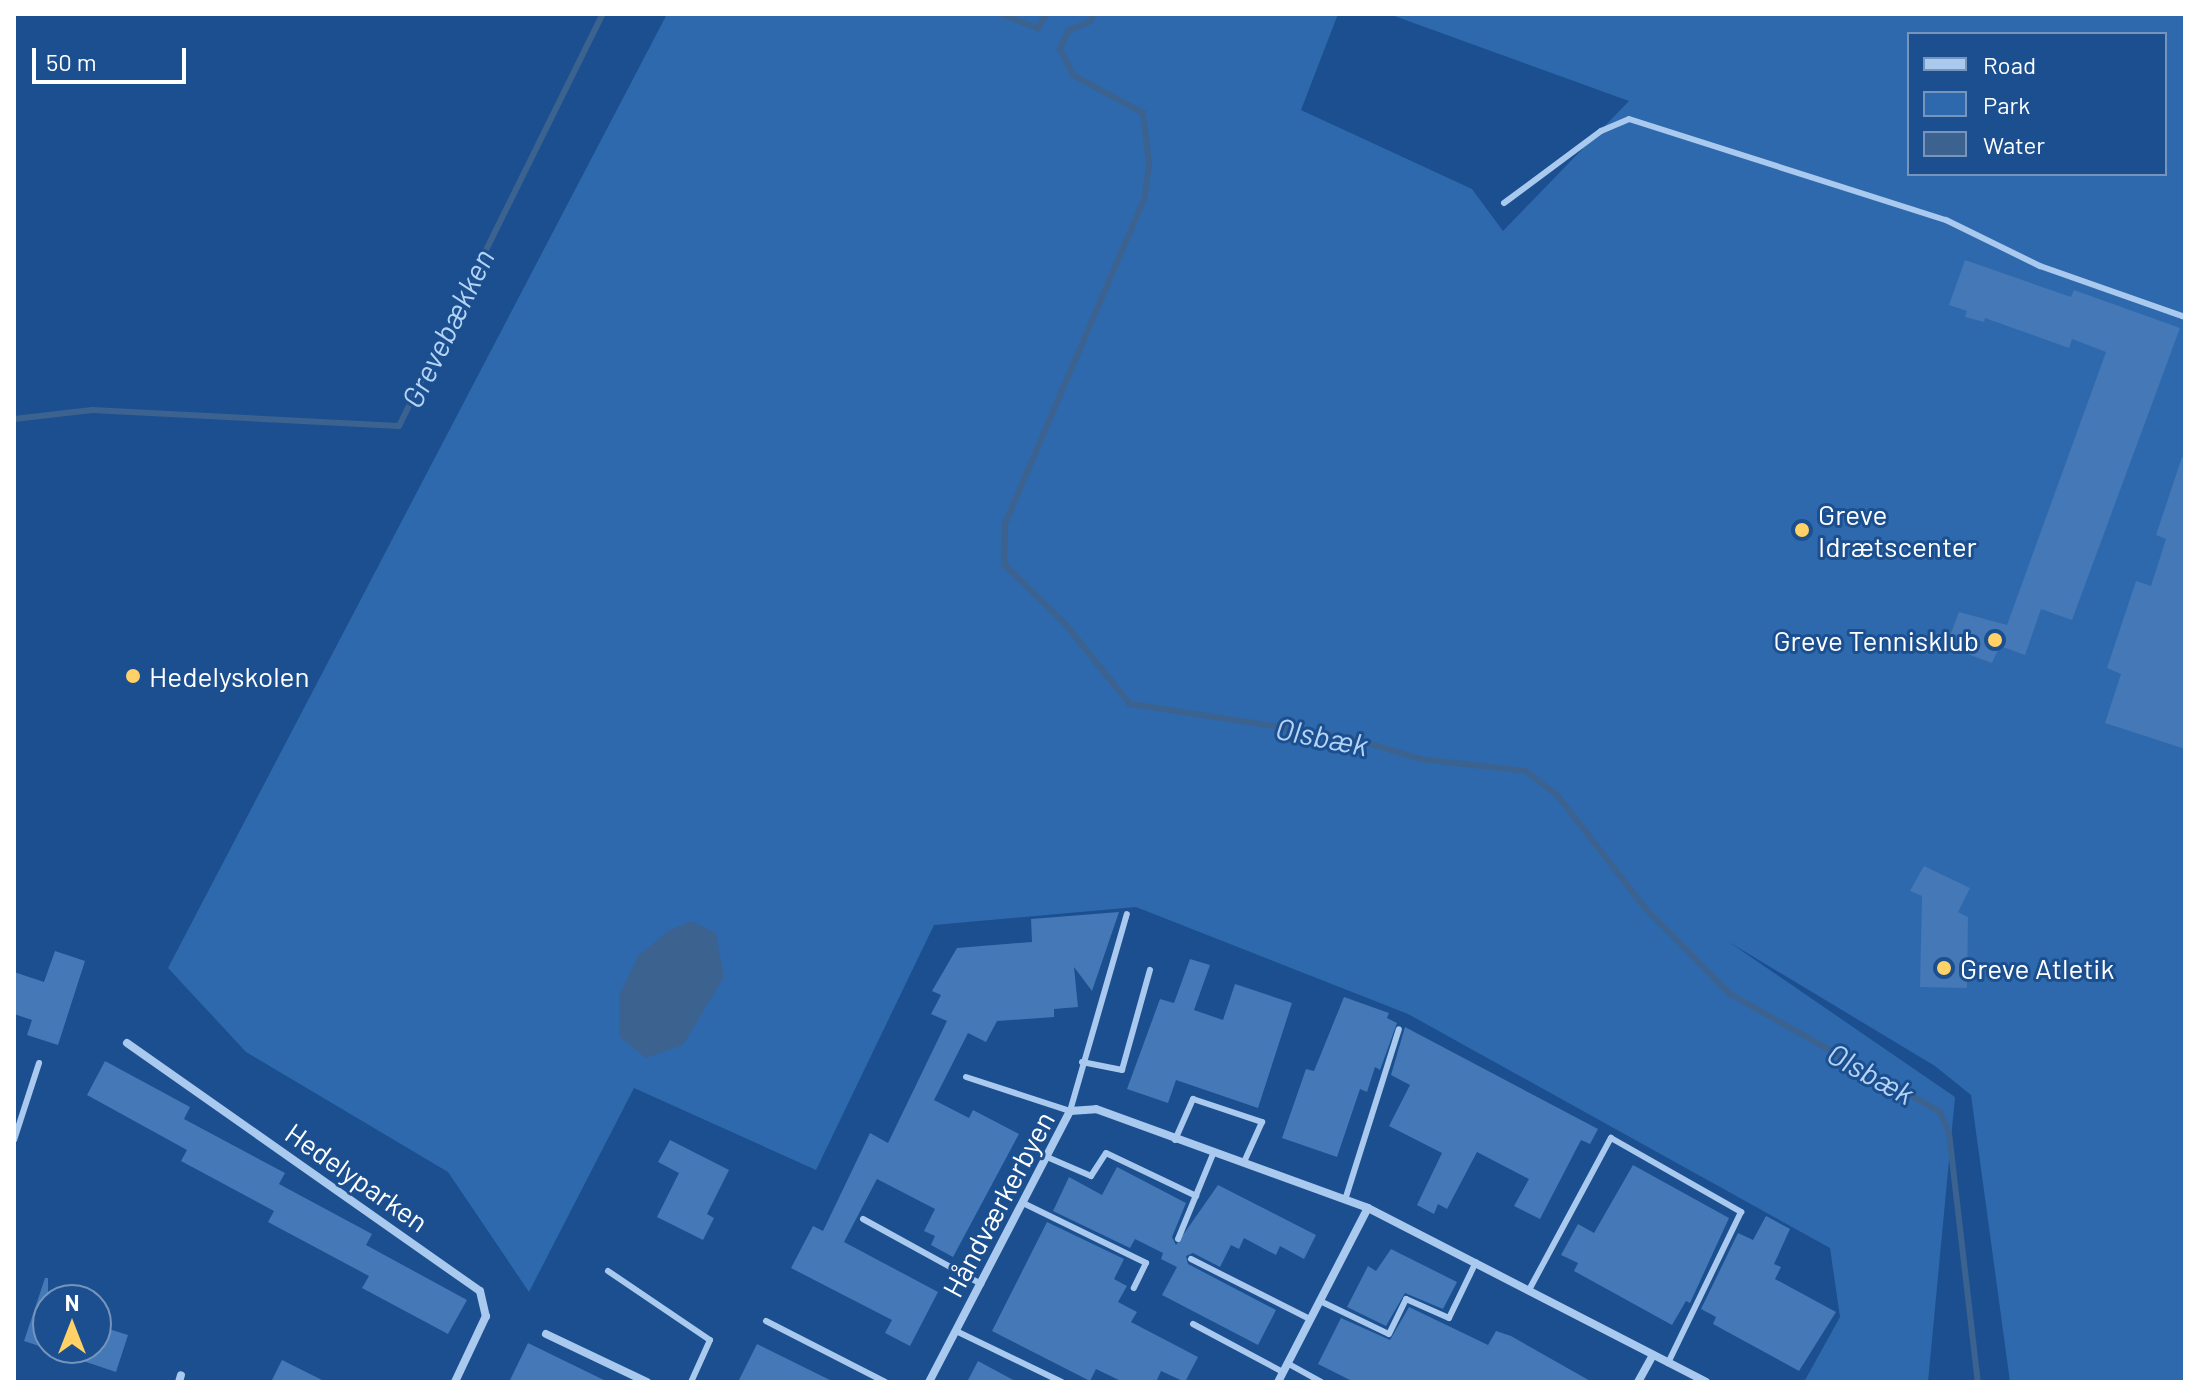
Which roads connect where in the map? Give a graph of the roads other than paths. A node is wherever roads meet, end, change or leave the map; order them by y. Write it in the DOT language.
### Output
graph roads {
  1 [pos="1504,203"];
  2 [pos="2185,317"];
  3 [pos="1127,914"];
  4 [pos="1150,970"];
  5 [pos="1399,1029"];
  6 [pos="127,1043"];
  7 [pos="1082,1062"];
  8 [pos="39,1063"];
  9 [pos="966,1077"];
  10 [pos="1070,1111"];
  11 [pos="14,1140"];
  12 [pos="1175,1140"];
  13 [pos="1213,1154"];
  14 [pos="1047,1157"];
  15 [pos="1244,1162"];
  16 [pos="1196,1196"];
  17 [pos="1345,1200"];
  18 [pos="1023,1203"];
  19 [pos="1368,1208"];
  20 [pos="863,1219"];
  21 [pos="1178,1239"];
  22 [pos="1191,1259"];
  23 [pos="1476,1262"];
  24 [pos="608,1271"];
  25 [pos="981,1284"];
  26 [pos="1134,1288"];
  27 [pos="1529,1290"];
  28 [pos="1320,1301"];
  29 [pos="1310,1319"];
  30 [pos="766,1321"];
  31 [pos="1193,1324"];
  32 [pos="956,1331"];
  33 [pos="546,1334"];
  34 [pos="1653,1355"];
  35 [pos="1668,1363"];
  36 [pos="1285,1368"];
  37 [pos="455,1382"];
  38 [pos="647,1382"];
  39 [pos="691,1382"];
  40 [pos="885,1382"];
  41 [pos="929,1382"];
  42 [pos="1062,1382"];
  43 [pos="1278,1382"];
  44 [pos="1321,1382"];
  45 [pos="1638,1382"];
  46 [pos="1706,1382"];
  1 -- 2 [label="lane"];
  3 -- 7 [label="lane"];
  4 -- 7 [label="lane"];
  5 -- 17 [label="lane"];
  6 -- 37 [label="street, Hedelyparken"];
  7 -- 10 [label="lane"];
  8 -- 11 [label="lane"];
  9 -- 10 [label="lane"];
  10 -- 12 [label="street, Håndværkerbyen"];
  10 -- 14 [label="street, Håndværkerbyen"];
  12 -- 13 [label="street, Håndværkerbyen"];
  12 -- 15 [label="lane"];
  13 -- 15 [label="street, Håndværkerbyen"];
  13 -- 16 [label="lane"];
  14 -- 16 [label="lane"];
  14 -- 18 [label="street, Håndværkerbyen"];
  15 -- 17 [label="street, Håndværkerbyen"];
  16 -- 21 [label="lane"];
  17 -- 19 [label="street, Håndværkerbyen"];
  18 -- 25 [label="street, Håndværkerbyen"];
  18 -- 26 [label="lane"];
  19 -- 23 [label="street, Håndværkerbyen"];
  19 -- 28 [label="street"];
  20 -- 25 [label="lane"];
  22 -- 29 [label="lane"];
  23 -- 27 [label="street, Håndværkerbyen"];
  23 -- 28 [label="lane"];
  24 -- 39 [label="lane"];
  25 -- 32 [label="street, Håndværkerbyen"];
  27 -- 34 [label="street, Håndværkerbyen"];
  27 -- 35 [label="lane"];
  28 -- 29 [label="street"];
  29 -- 36 [label="street"];
  30 -- 40 [label="lane"];
  31 -- 36 [label="lane"];
  32 -- 41 [label="street, Håndværkerbyen"];
  32 -- 42 [label="lane"];
  33 -- 38 [label="street"];
  34 -- 35 [label="street, Håndværkerbyen"];
  34 -- 45 [label="street"];
  35 -- 46 [label="street, Håndværkerbyen"];
  36 -- 43 [label="street"];
  36 -- 44 [label="lane"];
}
